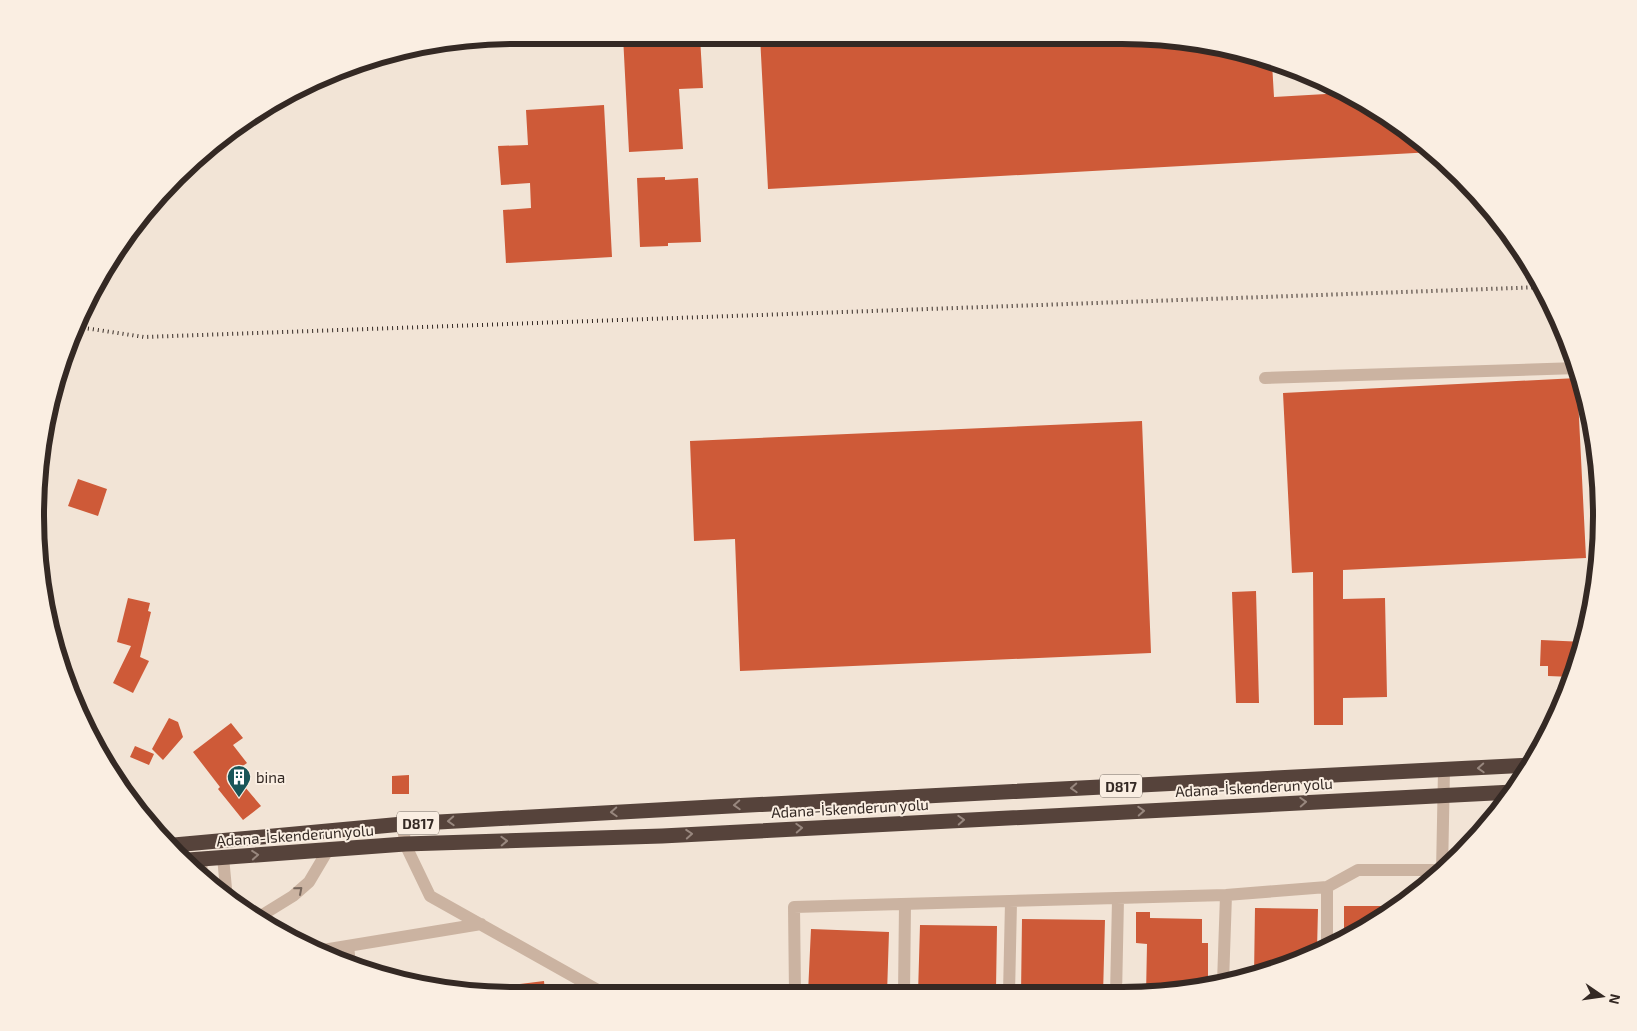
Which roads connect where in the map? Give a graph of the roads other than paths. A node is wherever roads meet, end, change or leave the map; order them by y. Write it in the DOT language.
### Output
graph roads {
  1 [pos="1569,368"];
  2 [pos="1265,378"];
  3 [pos="1521,765"];
  4 [pos="1444,770"];
  5 [pos="1504,792"];
  6 [pos="1444,795"];
  7 [pos="404,824"];
  8 [pos="405,844"];
  9 [pos="178,845"];
  10 [pos="328,850"];
  11 [pos="223,857"];
  12 [pos="1442,861"];
  13 [pos="197,864"];
  14 [pos="1432,871"];
  15 [pos="1327,887"];
  16 [pos="226,888"];
  17 [pos="1226,895"];
  18 [pos="1118,899"];
  19 [pos="1011,902"];
  20 [pos="905,904"];
  21 [pos="263,914"];
  22 [pos="481,924"];
  23 [pos="1327,940"];
  24 [pos="348,946"];
  25 [pos="330,949"];
  26 [pos="349,956"];
  27 [pos="1223,976"];
  28 [pos="580,986"];
  29 [pos="795,987"];
  30 [pos="904,987"];
  31 [pos="1009,987"];
  32 [pos="1116,987"];
  1 -- 2 [label="street"];
  3 -- 4 [label="highway, D817, one-way"];
  4 -- 6 [label="street"];
  4 -- 7 [label="highway, D817, one-way"];
  5 -- 6 [label="highway, Adana-İskenderun yolu / D817"];
  8 -- 6 [label="highway, Adana-İskenderun yolu / D817, one-way"];
  6 -- 12 [label="street"];
  7 -- 8 [label="street"];
  7 -- 9 [label="highway, D817"];
  8 -- 10 [label="highway, Adana-İskenderun yolu / D817"];
  8 -- 22 [label="street"];
  11 -- 10 [label="highway, Adana-İskenderun yolu / D817, one-way"];
  21 -- 10 [label="street, one-way"];
  11 -- 13 [label="highway, Adana-İskenderun yolu / D817"];
  11 -- 16 [label="street"];
  14 -- 15 [label="street"];
  15 -- 17 [label="street"];
  15 -- 23 [label="street"];
  17 -- 18 [label="street"];
  17 -- 27 [label="street"];
  18 -- 19 [label="street"];
  18 -- 32 [label="street"];
  19 -- 20 [label="street"];
  19 -- 31 [label="street"];
  20 -- 29 [label="street"];
  20 -- 30 [label="street"];
  22 -- 24 [label="street"];
  22 -- 28 [label="street"];
  24 -- 25 [label="street"];
  24 -- 26 [label="street"];
}
